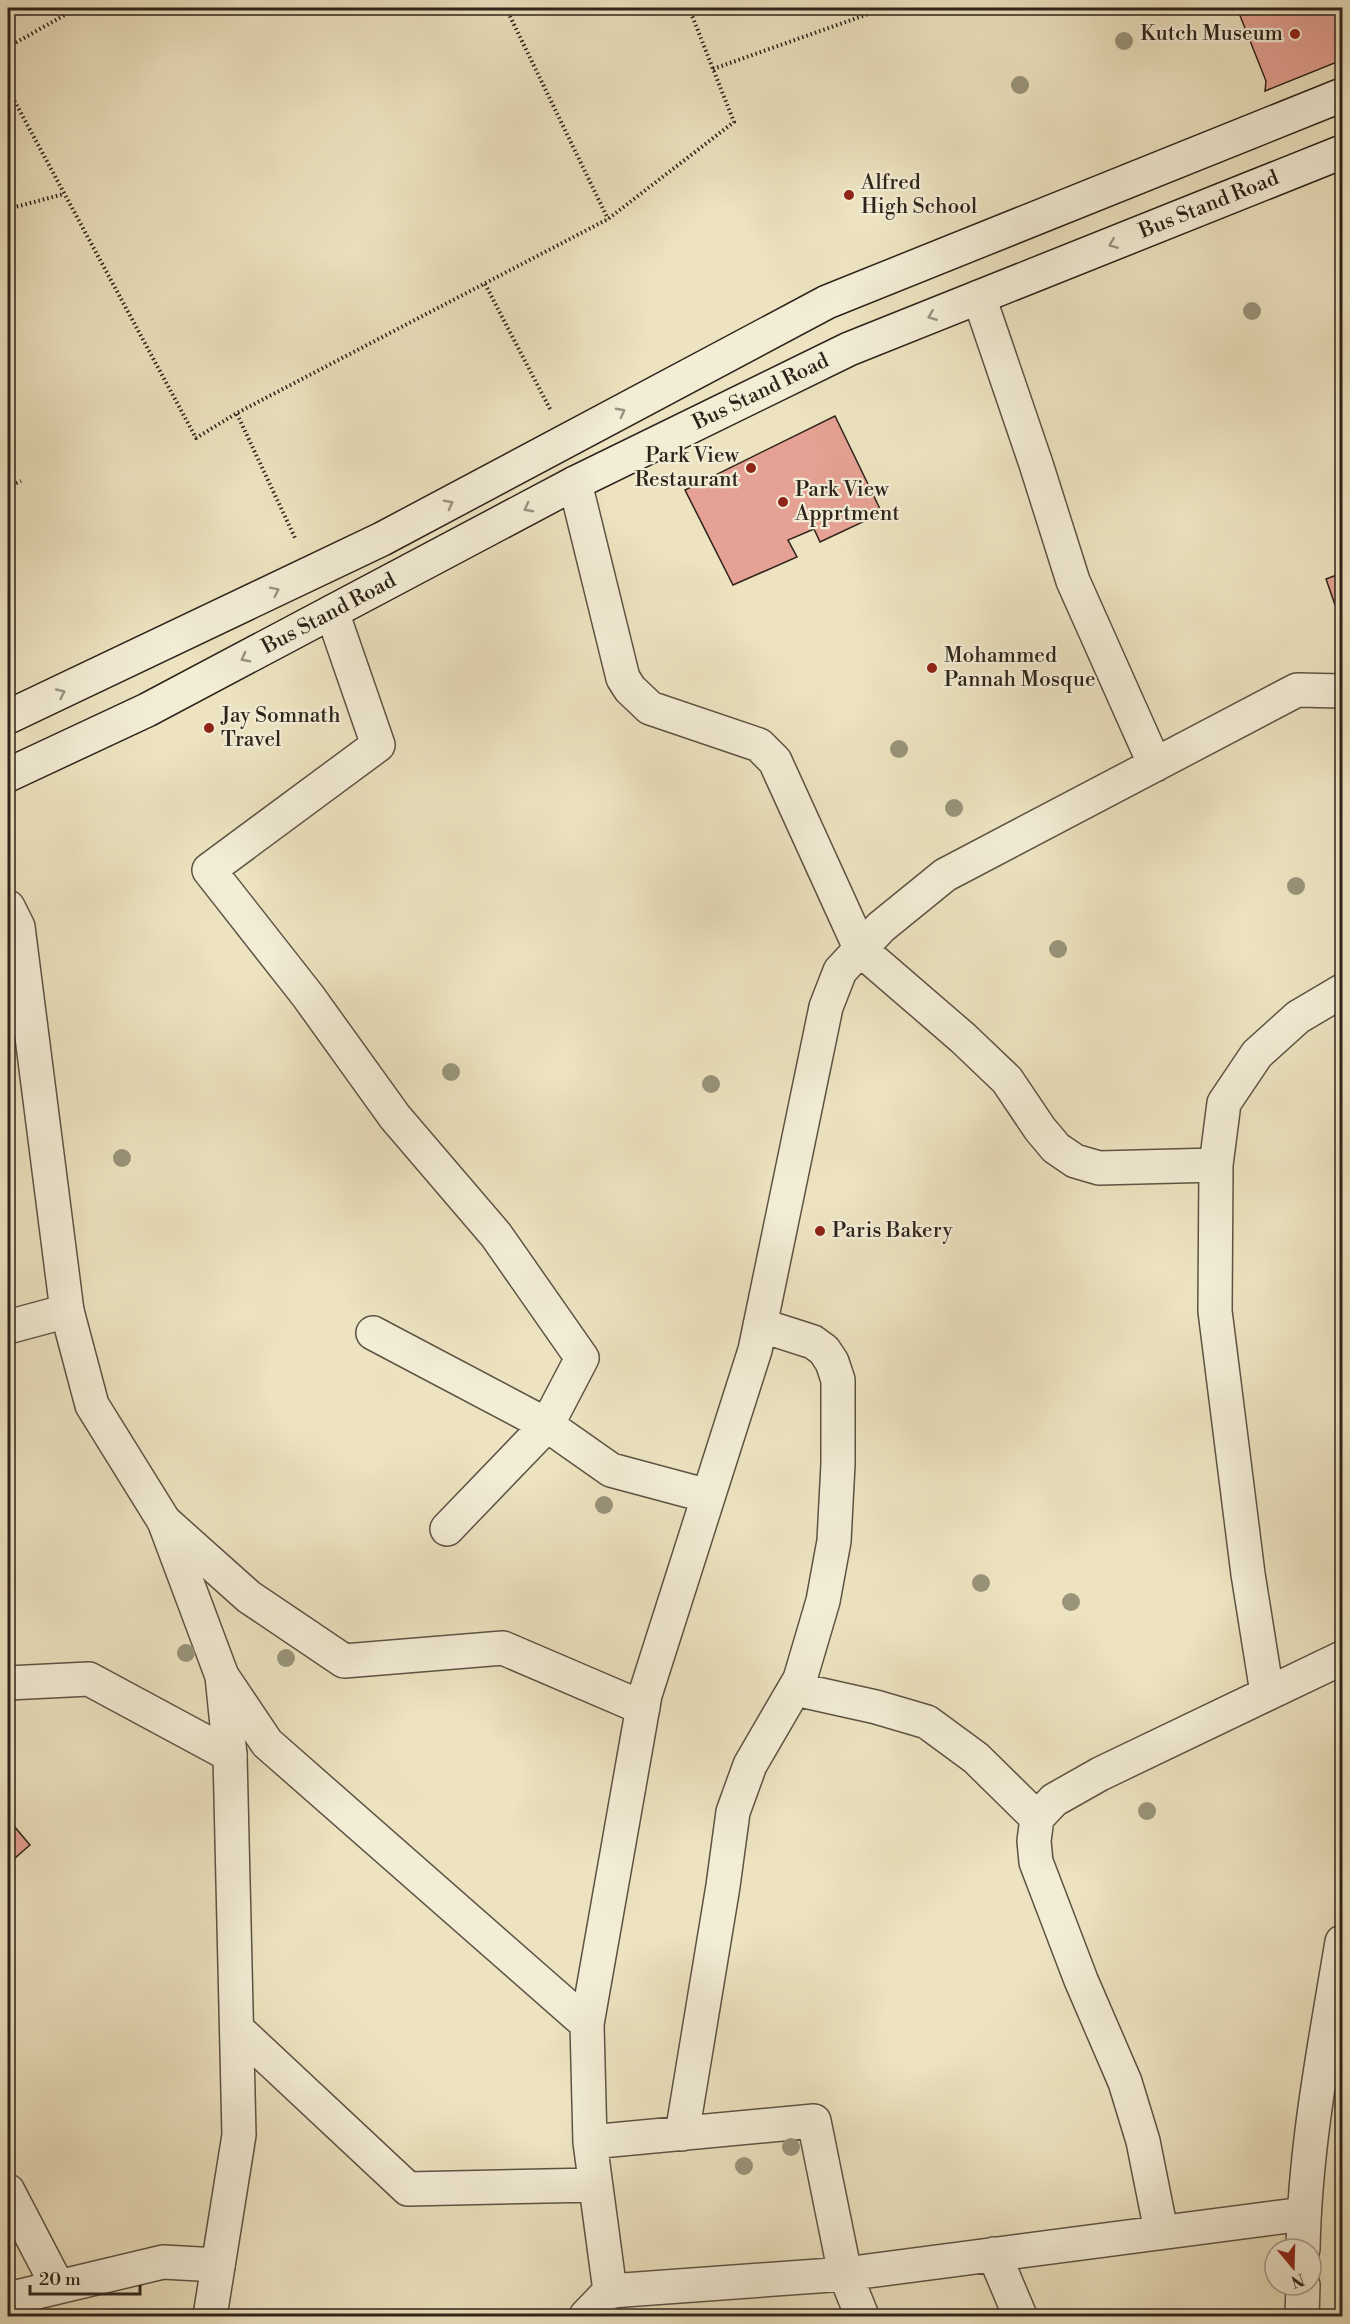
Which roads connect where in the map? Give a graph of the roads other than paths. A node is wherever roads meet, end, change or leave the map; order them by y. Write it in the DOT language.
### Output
graph roads {
  1 [pos="1342,95"];
  2 [pos="1342,152"];
  3 [pos="979,297"];
  4 [pos="575,483"];
  5 [pos="332,612"];
  6 [pos="1342,691"];
  7 [pos="8,717"];
  8 [pos="1155,765"];
  9 [pos="8,775"];
  10 [pos="8,907"];
  11 [pos="861,950"];
  12 [pos="1342,991"];
  13 [pos="1216,1165"];
  14 [pos="67,1311"];
  15 [pos="760,1325"];
  16 [pos="8,1327"];
  17 [pos="373,1333"];
  18 [pos="546,1425"];
  19 [pos="708,1496"];
  20 [pos="164,1521"];
  21 [pos="447,1529"];
  22 [pos="1342,1658"];
  23 [pos="222,1676"];
  24 [pos="8,1683"];
  25 [pos="795,1689"];
  26 [pos="1267,1693"];
  27 [pos="643,1708"];
  28 [pos="230,1755"];
  29 [pos="1037,1818"];
  30 [pos="1342,1942"];
  31 [pos="587,2024"];
  32 [pos="237,2029"];
  33 [pos="682,2134"];
  34 [pos="590,2142"];
  35 [pos="595,2185"];
  36 [pos="8,2191"];
  37 [pos="1304,2214"];
  38 [pos="1161,2232"];
  39 [pos="1303,2237"];
  40 [pos="994,2254"];
  41 [pos="218,2265"];
  42 [pos="845,2274"];
  43 [pos="58,2287"];
  44 [pos="610,2291"];
  45 [pos="1303,2297"];
  46 [pos="8,2299"];
  47 [pos="210,2316"];
  48 [pos="586,2316"];
  49 [pos="862,2316"];
  50 [pos="1020,2316"];
  51 [pos="1302,2316"];
  7 -- 1 [label="street, Bus Stand Road, one-way"];
  2 -- 3 [label="street, Bus Stand Road, one-way"];
  3 -- 4 [label="street, Bus Stand Road, one-way"];
  3 -- 8 [label="street"];
  4 -- 5 [label="street, Bus Stand Road, one-way"];
  4 -- 11 [label="street"];
  5 -- 9 [label="street, Bus Stand Road, one-way"];
  5 -- 18 [label="street"];
  6 -- 8 [label="street"];
  8 -- 11 [label="street"];
  10 -- 14 [label="street"];
  11 -- 13 [label="street"];
  11 -- 15 [label="street"];
  12 -- 13 [label="street"];
  13 -- 26 [label="street"];
  14 -- 16 [label="street"];
  14 -- 20 [label="street"];
  15 -- 19 [label="street"];
  15 -- 25 [label="street"];
  17 -- 18 [label="street"];
  18 -- 19 [label="street"];
  18 -- 21 [label="street"];
  19 -- 27 [label="street"];
  20 -- 23 [label="street"];
  20 -- 27 [label="street"];
  22 -- 26 [label="street"];
  23 -- 28 [label="street"];
  23 -- 31 [label="street"];
  24 -- 28 [label="street"];
  25 -- 29 [label="street"];
  25 -- 33 [label="street"];
  26 -- 29 [label="street"];
  27 -- 31 [label="street"];
  28 -- 32 [label="street"];
  29 -- 38 [label="street"];
  30 -- 37 [label="street"];
  31 -- 34 [label="street"];
  32 -- 35 [label="street"];
  32 -- 41 [label="street"];
  33 -- 34 [label="street"];
  33 -- 42 [label="street"];
  34 -- 35 [label="street"];
  35 -- 44 [label="street"];
  36 -- 43 [label="street"];
  37 -- 38 [label="street"];
  37 -- 39 [label="street"];
  38 -- 40 [label="street"];
  40 -- 42 [label="street"];
  40 -- 50 [label="street"];
  41 -- 43 [label="street"];
  41 -- 47 [label="street"];
  42 -- 44 [label="street"];
  42 -- 49 [label="street"];
  43 -- 46 [label="street"];
  44 -- 48 [label="street"];
  45 -- 51 [label="street"];
}
